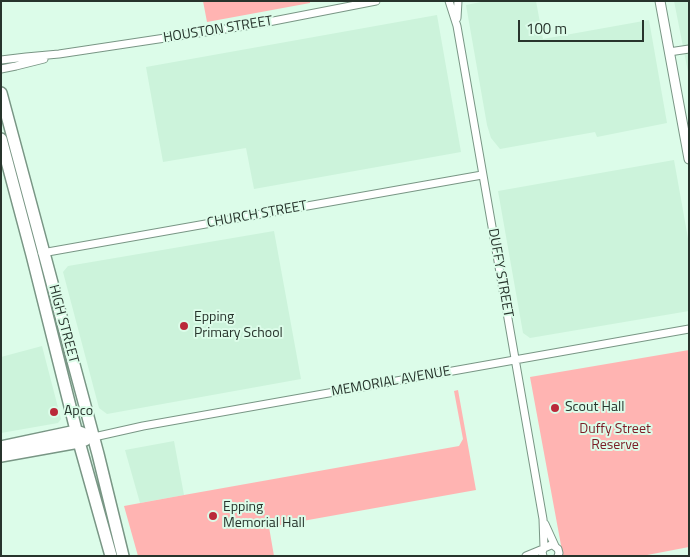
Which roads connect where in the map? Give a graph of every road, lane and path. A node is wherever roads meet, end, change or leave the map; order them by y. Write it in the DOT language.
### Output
graph roads {
  1 [pos="376,1"];
  2 [pos="448,1"];
  3 [pos="458,1"];
  4 [pos="660,1"];
  5 [pos="457,26"];
  6 [pos="689,49"];
  7 [pos="670,52"];
  8 [pos="59,54"];
  9 [pos="1,60"];
  10 [pos="1,69"];
  11 [pos="1,93"];
  12 [pos="1,139"];
  13 [pos="689,159"];
  14 [pos="482,176"];
  15 [pos="38,254"];
  16 [pos="689,329"];
  17 [pos="515,360"];
  18 [pos="94,436"];
  19 [pos="78,437"];
  20 [pos="1,447"];
  21 [pos="1,456"];
  22 [pos="543,518"];
  23 [pos="556,546"];
  24 [pos="543,551"];
  25 [pos="111,556"];
  26 [pos="123,556"];
  27 [pos="526,556"];
  28 [pos="558,556"];
  1 -- 8 [label="street, HOUSTON STREET"];
  2 -- 5 [label="street, DUFFY STREET"];
  3 -- 5 [label="street, DUFFY STREET"];
  4 -- 7 [label="street"];
  5 -- 14 [label="street, DUFFY STREET"];
  6 -- 7 [label="street"];
  7 -- 13 [label="street"];
  8 -- 9 [label="street, HOUSTON STREET"];
  8 -- 10 [label="street, HOUSTON STREET"];
  11 -- 15 [label="main road, HIGH STREET"];
  12 -- 15 [label="main road, HIGH STREET"];
  14 -- 15 [label="street, CHURCH STREET"];
  14 -- 17 [label="street, DUFFY STREET"];
  15 -- 18 [label="main road, HIGH STREET"];
  15 -- 19 [label="main road, HIGH STREET"];
  16 -- 17 [label="street, MEMORIAL AVENUE"];
  17 -- 18 [label="street, MEMORIAL AVENUE"];
  17 -- 22 [label="street, DUFFY STREET"];
  18 -- 19 [label="main road, MEMORIAL AVENUE"];
  18 -- 26 [label="main road, HIGH STREET"];
  19 -- 20 [label="main road, MEMORIAL AVENUE"];
  19 -- 21 [label="main road, MEMORIAL AVENUE"];
  19 -- 25 [label="main road, HIGH STREET"];
  22 -- 23 [label="street, DUFFY STREET"];
  22 -- 24 [label="street, DUFFY STREET"];
  23 -- 24 [label="street"];
  23 -- 28 [label="street, DUFFY STREET"];
  24 -- 27 [label="street"];
}
